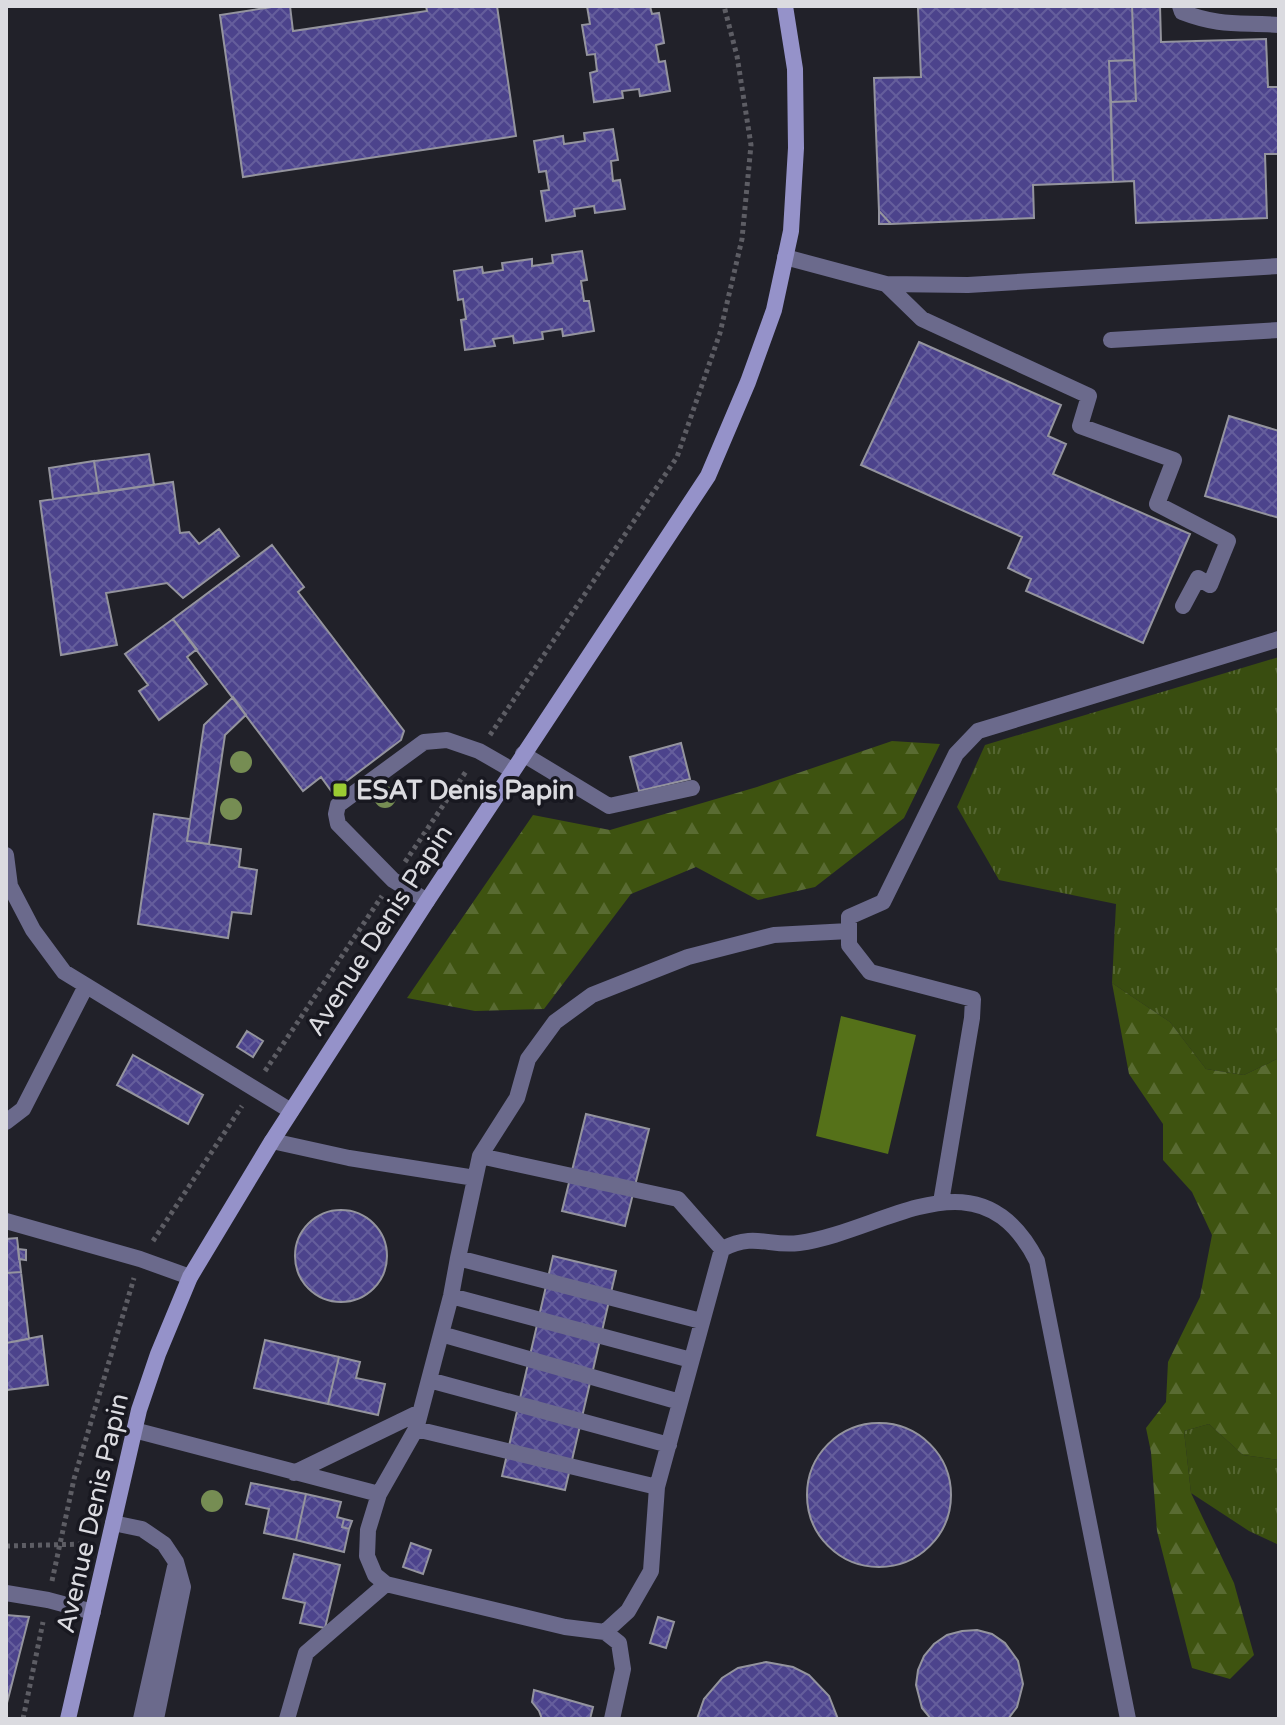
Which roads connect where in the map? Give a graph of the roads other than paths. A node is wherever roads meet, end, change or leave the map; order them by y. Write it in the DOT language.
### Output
graph roads {
  1 [pos="785,6"];
  2 [pos="1180,6"];
  3 [pos="1279,25"];
  4 [pos="785,257"];
  5 [pos="1279,266"];
  6 [pos="886,284"];
  7 [pos="1279,330"];
  8 [pos="1111,340"];
  9 [pos="1183,606"];
  10 [pos="1279,639"];
  11 [pos="523,754"];
  12 [pos="512,770"];
  13 [pos="692,788"];
  14 [pos="6,855"];
  15 [pos="427,901"];
  16 [pos="849,931"];
  17 [pos="86,986"];
  18 [pos="291,1111"];
  19 [pos="6,1122"];
  20 [pos="272,1141"];
  21 [pos="480,1156"];
  22 [pos="475,1178"];
  23 [pos="941,1202"];
  24 [pos="6,1221"];
  25 [pos="722,1249"];
  26 [pos="458,1258"];
  27 [pos="190,1277"];
  28 [pos="451,1296"];
  29 [pos="701,1321"];
  30 [pos="441,1334"];
  31 [pos="691,1360"];
  32 [pos="429,1380"];
  33 [pos="680,1402"];
  34 [pos="418,1421"];
  35 [pos="134,1430"];
  36 [pos="669,1445"];
  37 [pos="294,1473"];
  38 [pos="657,1487"];
  39 [pos="379,1494"];
  40 [pos="113,1523"];
  41 [pos="176,1562"];
  42 [pos="386,1584"];
  43 [pos="6,1593"];
  44 [pos="93,1612"];
  45 [pos="605,1632"];
  46 [pos="68,1719"];
  47 [pos="141,1719"];
  48 [pos="156,1719"];
  49 [pos="287,1719"];
  50 [pos="612,1719"];
  51 [pos="1128,1719"];
  1 -- 4 [label="main road, Avenue Denis Papin"];
  2 -- 3 [label="lane"];
  4 -- 6 [label="lane"];
  4 -- 11 [label="main road, Avenue Denis Papin"];
  5 -- 6 [label="lane"];
  6 -- 9 [label="lane"];
  7 -- 8 [label="lane"];
  10 -- 16 [label="lane"];
  11 -- 12 [label="main road, Avenue Denis Papin"];
  11 -- 13 [label="lane"];
  12 -- 15 [label="main road, Avenue Denis Papin"];
  12 -- 15 [label="lane"];
  14 -- 17 [label="lane"];
  15 -- 18 [label="main road, Avenue Denis Papin"];
  16 -- 21 [label="lane"];
  16 -- 23 [label="lane"];
  17 -- 18 [label="lane"];
  17 -- 19 [label="lane"];
  18 -- 20 [label="main road, Avenue Denis Papin"];
  20 -- 22 [label="lane"];
  20 -- 27 [label="main road, Avenue Denis Papin"];
  21 -- 22 [label="lane"];
  21 -- 25 [label="lane"];
  22 -- 26 [label="lane"];
  23 -- 25 [label="lane"];
  23 -- 51 [label="lane"];
  24 -- 27 [label="lane"];
  25 -- 29 [label="lane"];
  26 -- 28 [label="lane"];
  26 -- 29 [label="lane"];
  27 -- 35 [label="main road, Avenue Denis Papin"];
  28 -- 30 [label="lane"];
  28 -- 31 [label="lane"];
  29 -- 31 [label="lane"];
  30 -- 32 [label="lane"];
  30 -- 33 [label="lane"];
  31 -- 33 [label="lane"];
  32 -- 34 [label="lane"];
  32 -- 36 [label="lane"];
  33 -- 36 [label="lane"];
  34 -- 37 [label="lane"];
  34 -- 38 [label="lane"];
  34 -- 39 [label="lane"];
  35 -- 37 [label="lane"];
  35 -- 40 [label="main road, Avenue Denis Papin"];
  36 -- 38 [label="lane"];
  37 -- 39 [label="lane"];
  38 -- 45 [label="lane"];
  39 -- 42 [label="lane"];
  40 -- 41 [label="lane"];
  40 -- 44 [label="main road, Avenue Denis Papin"];
  41 -- 47 [label="lane"];
  41 -- 48 [label="lane"];
  42 -- 45 [label="lane"];
  42 -- 49 [label="lane"];
  43 -- 44 [label="lane"];
  44 -- 46 [label="main road, Avenue Denis Papin"];
  45 -- 50 [label="lane"];
}
